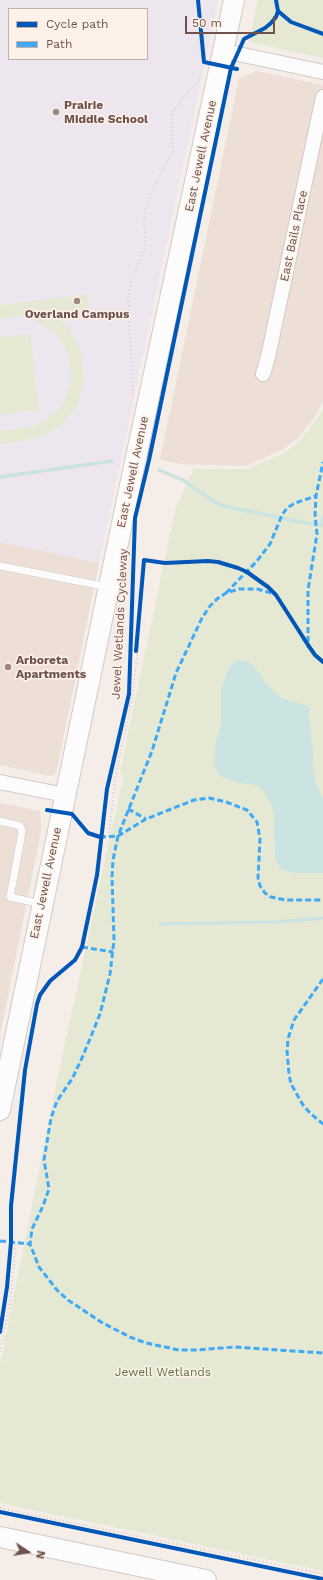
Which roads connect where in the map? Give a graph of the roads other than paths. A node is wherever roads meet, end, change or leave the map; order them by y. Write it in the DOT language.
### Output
graph roads {
  1 [pos="234,0"];
  2 [pos="224,51"];
  3 [pos="323,72"];
  4 [pos="323,97"];
  5 [pos="263,374"];
  6 [pos="0,566"];
  7 [pos="108,588"];
  8 [pos="0,782"];
  9 [pos="64,794"];
  10 [pos="0,821"];
  11 [pos="42,904"];
  12 [pos="0,1110"];
  13 [pos="0,1537"];
  14 [pos="206,1580"];
  1 -- 2 [label="street, East Jewell Avenue"];
  2 -- 3 [label="street"];
  2 -- 7 [label="street, East Jewell Avenue"];
  4 -- 5 [label="street, East Bails Place"];
  6 -- 7 [label="lane"];
  7 -- 9 [label="street, East Jewell Avenue"];
  8 -- 9 [label="street"];
  9 -- 11 [label="street, East Jewell Avenue"];
  10 -- 11 [label="lane"];
  11 -- 12 [label="street, East Jewell Avenue"];
  13 -- 14 [label="street"];
}
